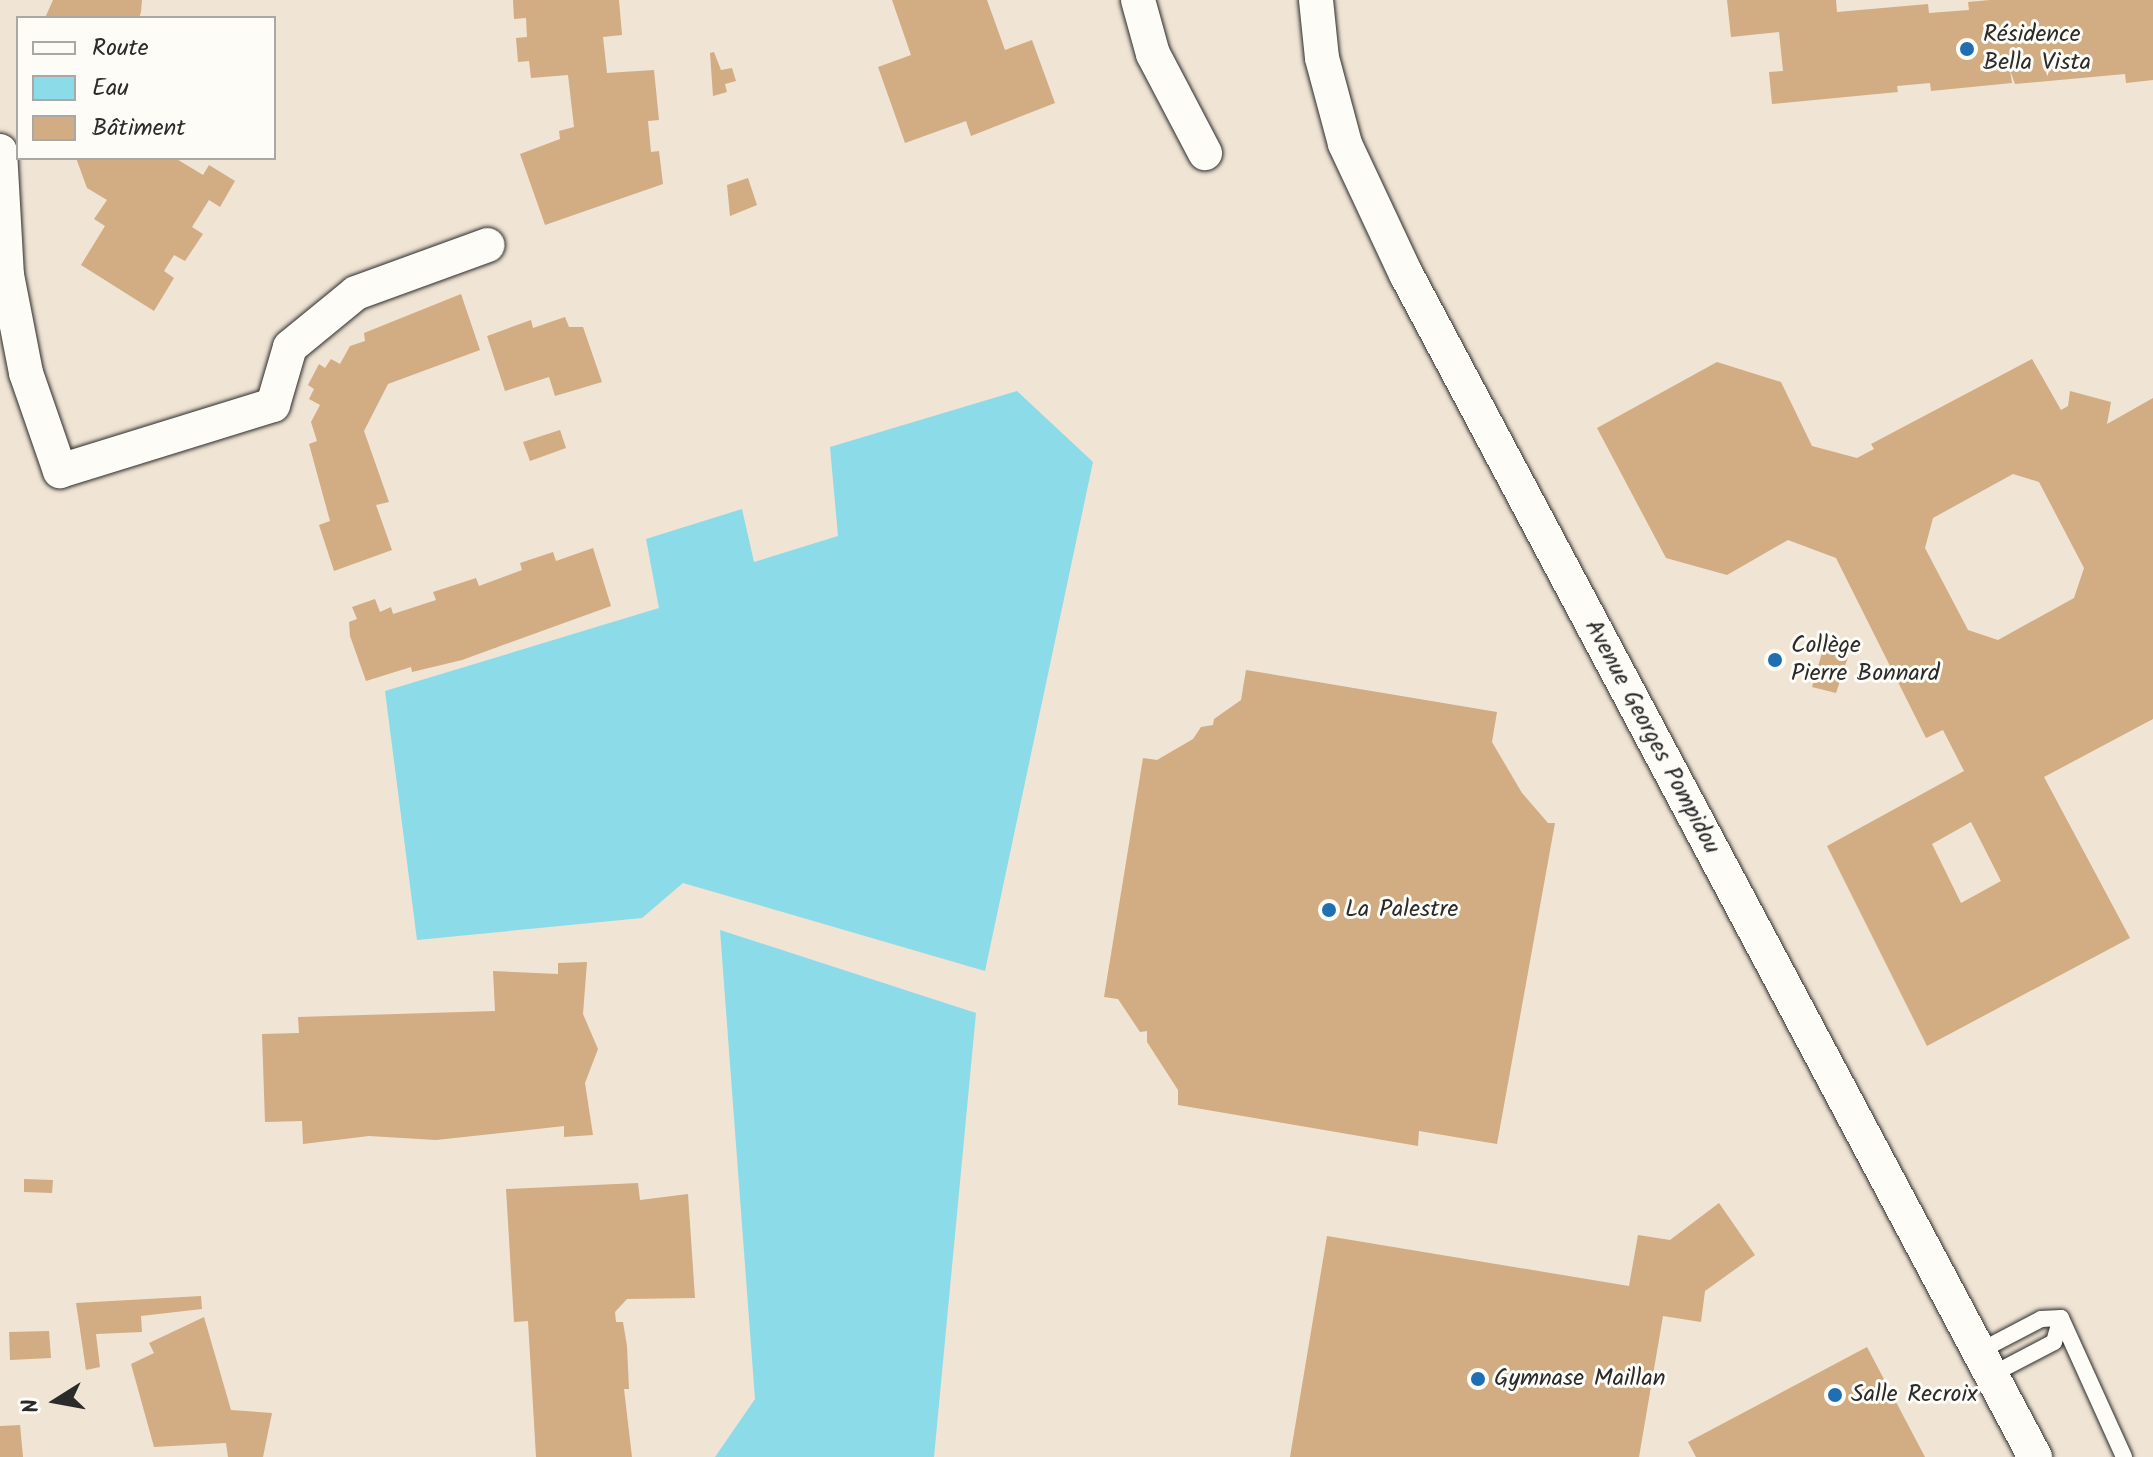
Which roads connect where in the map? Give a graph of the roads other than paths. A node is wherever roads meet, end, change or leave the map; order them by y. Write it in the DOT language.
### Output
graph roads {
  1 [pos="1138,0"];
  2 [pos="1316,0"];
  3 [pos="0,151"];
  4 [pos="1205,153"];
  5 [pos="488,245"];
  6 [pos="2061,1318"];
  7 [pos="1985,1363"];
  8 [pos="2035,1457"];
  9 [pos="2124,1457"];
  1 -- 4 [label="street"];
  2 -- 7 [label="street, Avenue Georges Pompidou"];
  3 -- 5 [label="street"];
  6 -- 7 [label="lane"];
  6 -- 7 [label="lane"];
  6 -- 9 [label="lane"];
  7 -- 8 [label="street, Avenue Georges Pompidou"];
}
